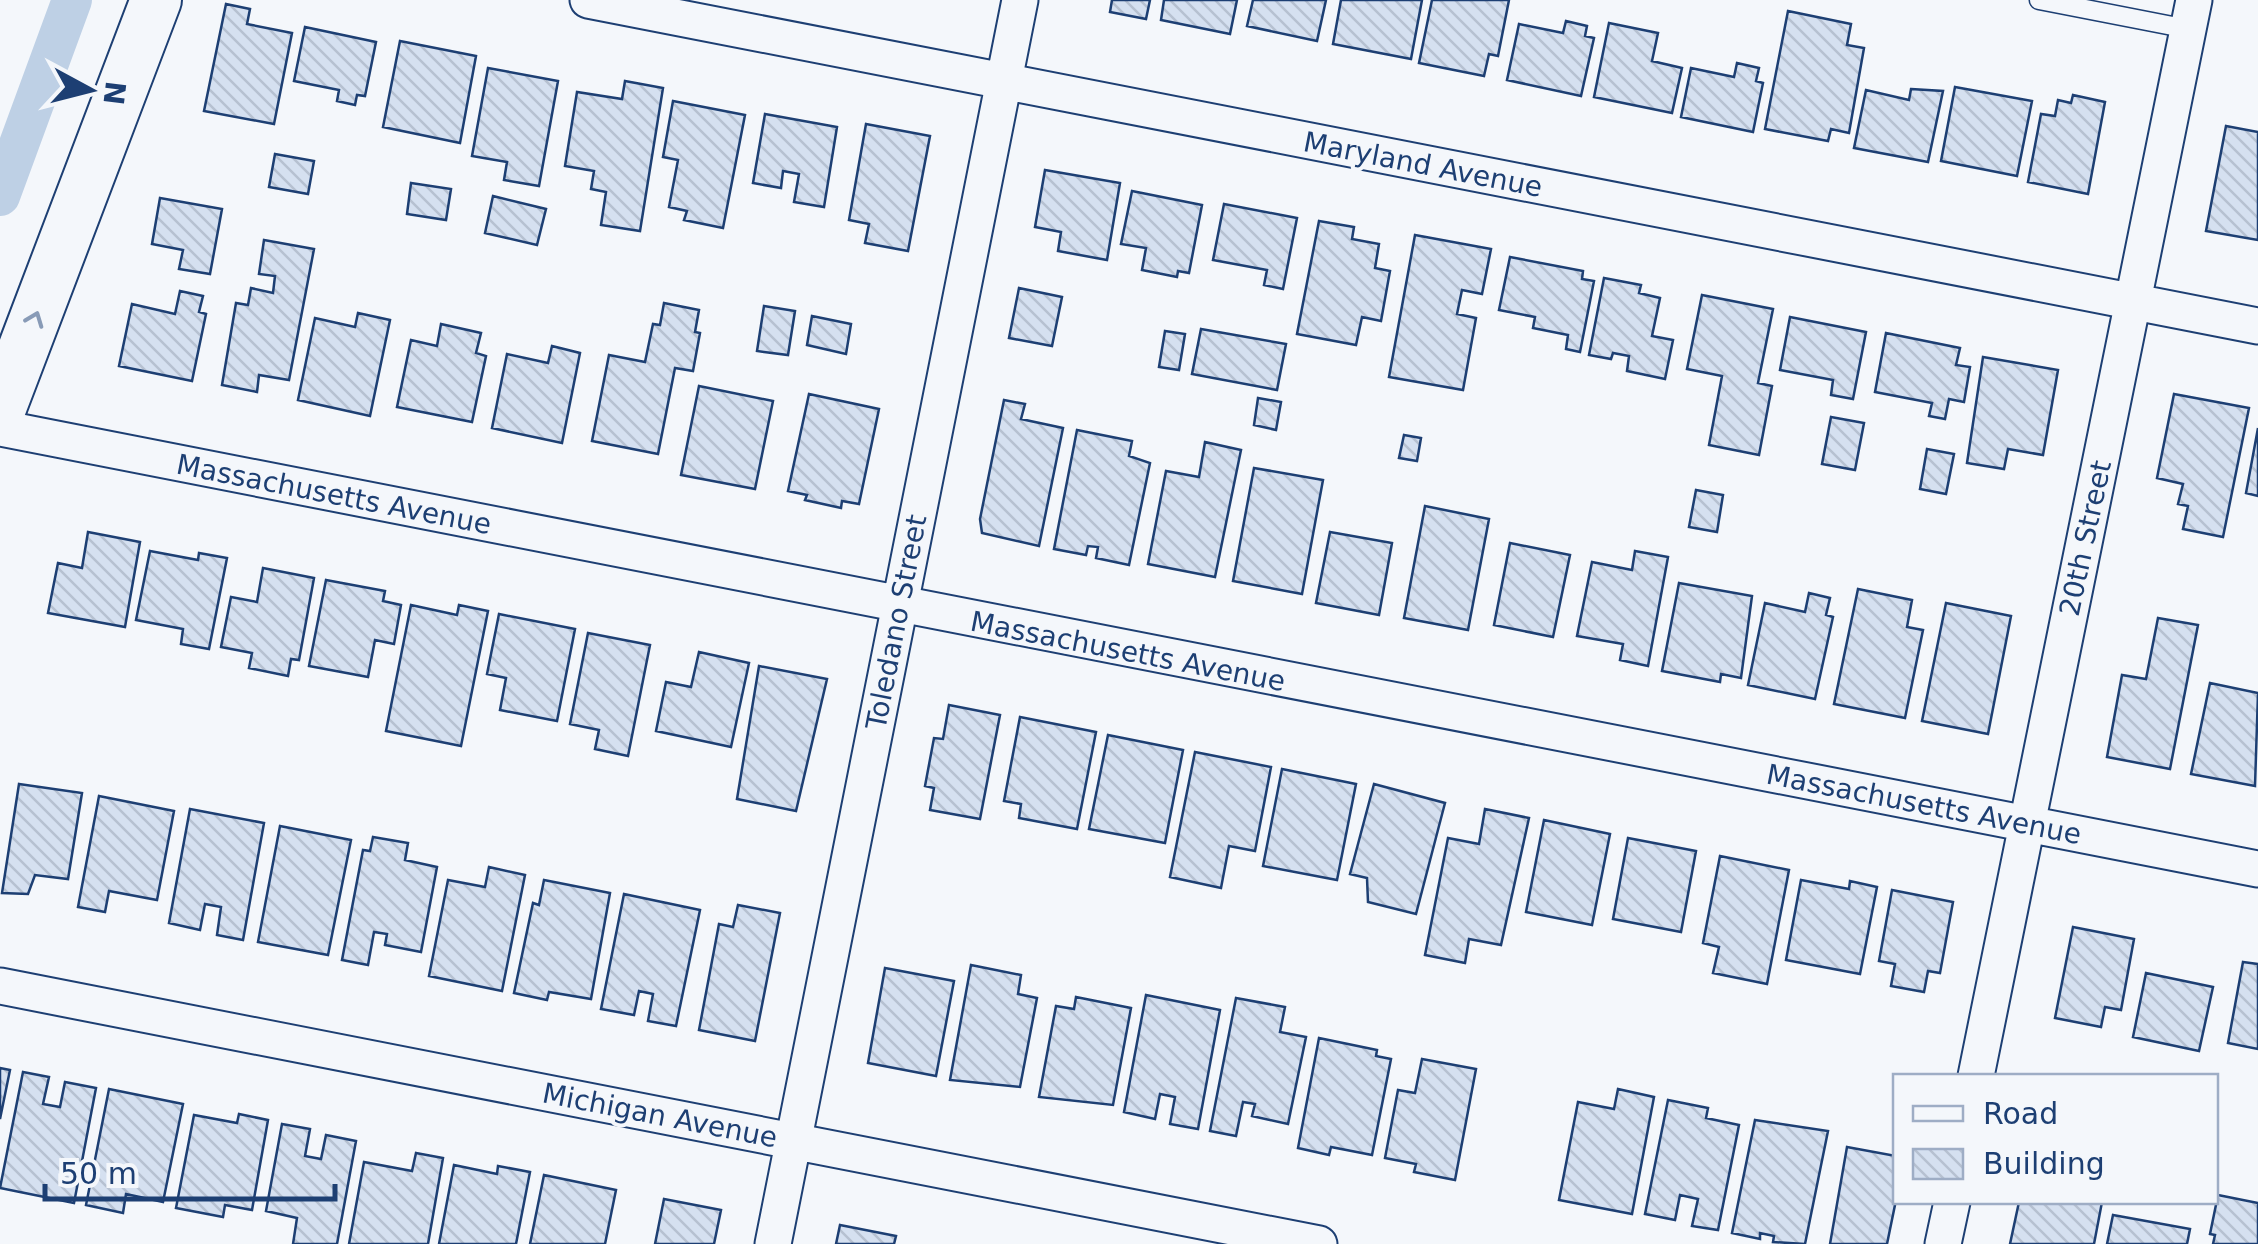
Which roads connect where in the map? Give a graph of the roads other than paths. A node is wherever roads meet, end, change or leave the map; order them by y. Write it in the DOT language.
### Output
graph roads {
  1 [pos="156,0"];
  2 [pos="588,0"];
  3 [pos="1020,0"];
  4 [pos="2039,0"];
  5 [pos="2191,15"];
  6 [pos="1003,82"];
  7 [pos="2135,302"];
  8 [pos="2258,326"];
  9 [pos="0,410"];
  10 [pos="0,428"];
  11 [pos="899,607"];
  12 [pos="2025,823"];
  13 [pos="2258,868"];
  14 [pos="0,986"];
  15 [pos="1976,1074"];
  16 [pos="793,1141"];
  17 [pos="1952,1204"];
  18 [pos="774,1244"];
  19 [pos="1319,1244"];
  20 [pos="1943,1244"];
  9 -- 1 [label="main road, one-way"];
  2 -- 6 [label="street, Maryland Avenue"];
  3 -- 6 [label="street, Toledano Street"];
  4 -- 5 [label="lane"];
  5 -- 7 [label="street, 20th Street"];
  6 -- 7 [label="street, Maryland Avenue"];
  6 -- 11 [label="street, Toledano Street"];
  7 -- 8 [label="street, Maryland Avenue"];
  7 -- 12 [label="street, 20th Street"];
  10 -- 11 [label="street, Massachusetts Avenue"];
  11 -- 12 [label="street, Massachusetts Avenue"];
  11 -- 16 [label="street, Toledano Street"];
  12 -- 13 [label="street, Massachusetts Avenue"];
  12 -- 15 [label="street, 20th Street"];
  14 -- 16 [label="street, Michigan Avenue"];
  16 -- 18 [label="street, Toledano Street"];
  16 -- 19 [label="street, Michigan Avenue"];
  17 -- 20 [label="street"];
}
